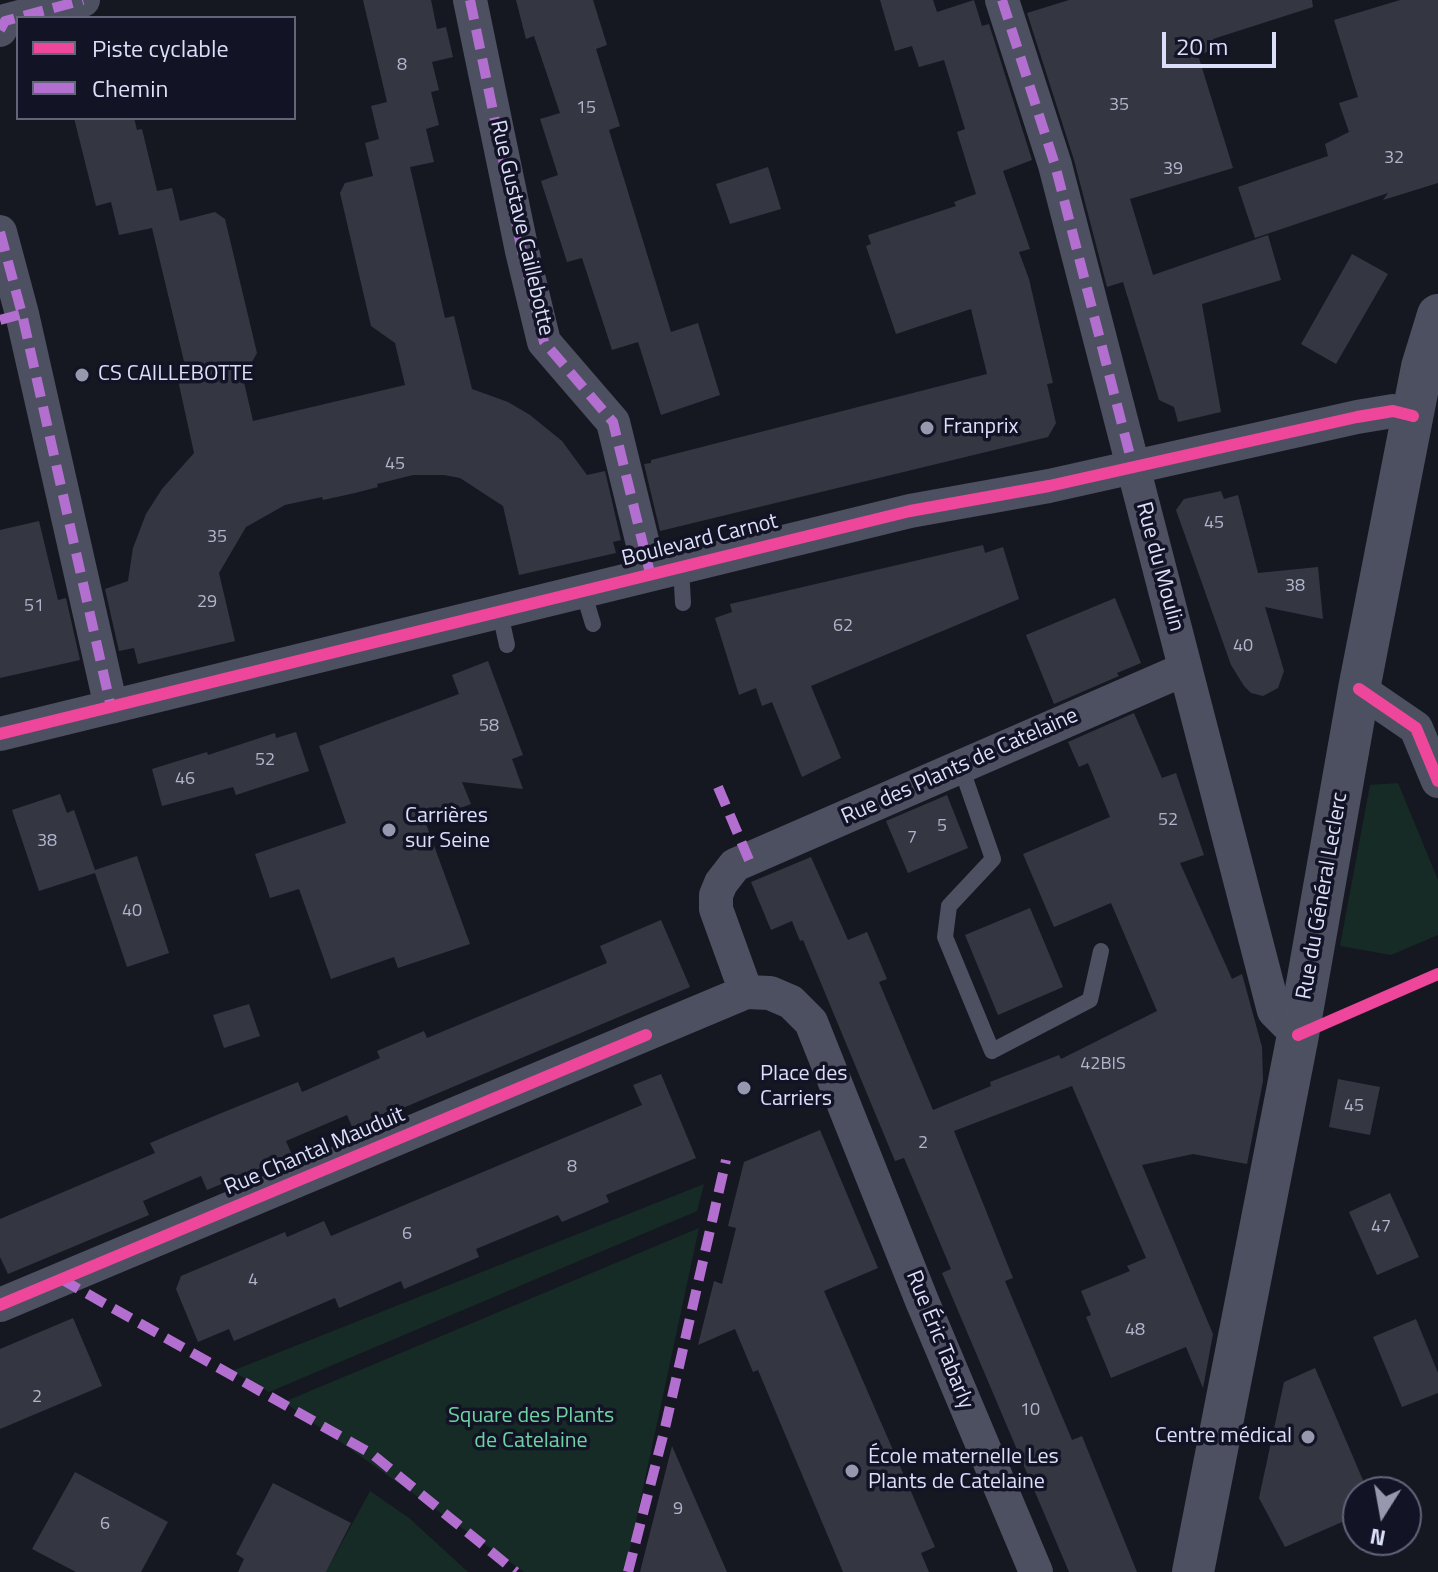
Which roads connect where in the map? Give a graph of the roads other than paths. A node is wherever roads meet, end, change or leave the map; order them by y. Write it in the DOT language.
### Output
graph roads {
  1 [pos="83,0"];
  2 [pos="470,0"];
  3 [pos="1002,0"];
  4 [pos="24,16"];
  5 [pos="16,18"];
  6 [pos="0,30"];
  7 [pos="0,232"];
  8 [pos="1438,315"];
  9 [pos="11,317"];
  10 [pos="1413,416"];
  11 [pos="1133,467"];
  12 [pos="666,570"];
  13 [pos="583,591"];
  14 [pos="683,603"];
  15 [pos="593,624"];
  16 [pos="1185,669"];
  17 [pos="1359,689"];
  18 [pos="111,707"];
  19 [pos="0,734"];
  20 [pos="961,767"];
  21 [pos="1438,781"];
  22 [pos="1101,951"];
  23 [pos="746,992"];
  24 [pos="1298,1035"];
  25 [pos="0,1305"];
  26 [pos="1036,1572"];
  27 [pos="1193,1572"];
  1 -- 4 [label="street"];
  2 -- 12 [label="street, Rue Gustave Caillebotte"];
  3 -- 11 [label="street, Rue du Moulin"];
  5 -- 6 [label="street"];
  7 -- 9 [label="street"];
  8 -- 10 [label="street, Rue du Général Leclerc"];
  9 -- 18 [label="street"];
  10 -- 11 [label="street, Boulevard Carnot"];
  10 -- 17 [label="street, Rue du Général Leclerc"];
  11 -- 12 [label="street, Boulevard Carnot"];
  11 -- 16 [label="street, Rue du Moulin"];
  12 -- 13 [label="street, Boulevard Carnot"];
  12 -- 14 [label="lane"];
  13 -- 15 [label="lane"];
  13 -- 18 [label="street, Boulevard Carnot"];
  16 -- 20 [label="street, Rue des Plants de Catelaine"];
  16 -- 24 [label="street, Rue du Moulin"];
  17 -- 21 [label="street"];
  17 -- 24 [label="street, Rue du Général Leclerc"];
  18 -- 19 [label="street, Boulevard Carnot"];
  20 -- 22 [label="lane"];
  20 -- 23 [label="street, Rue des Plants de Catelaine"];
  23 -- 25 [label="street, Rue Chantal Mauduit"];
  23 -- 26 [label="street, Rue Éric Tabarly"];
  24 -- 27 [label="street, Rue du Général Leclerc"];
}
